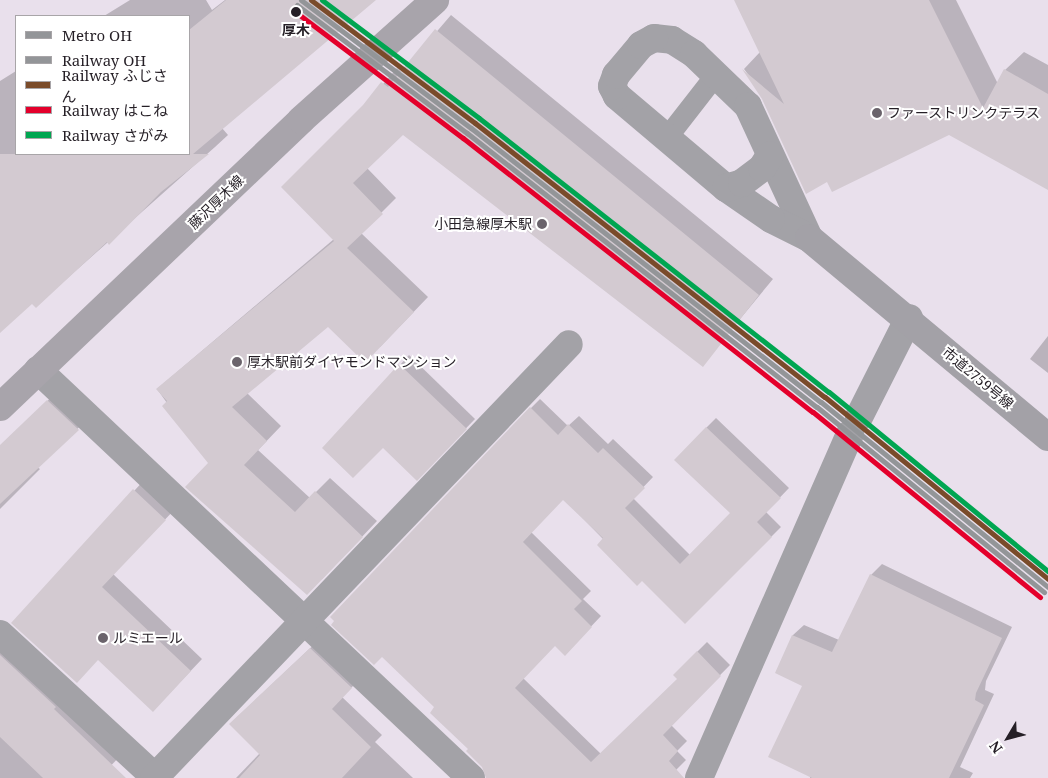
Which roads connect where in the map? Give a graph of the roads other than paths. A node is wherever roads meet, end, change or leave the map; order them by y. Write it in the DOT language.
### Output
graph roads {
  1 [pos="426,4"];
  2 [pos="715,75"];
  3 [pos="666,138"];
  4 [pos="770,154"];
  5 [pos="726,188"];
  6 [pos="809,238"];
  7 [pos="909,318"];
  8 [pos="569,344"];
  9 [pos="38,370"];
  10 [pos="0,407"];
  11 [pos="1048,437"];
  12 [pos="305,620"];
  13 [pos="0,634"];
  14 [pos="155,778"];
  15 [pos="470,778"];
  16 [pos="699,778"];
  1 -- 9 [label="main road, 藤沢厚木線"];
  2 -- 3 [label="lane"];
  2 -- 3 [label="street"];
  2 -- 4 [label="street"];
  3 -- 5 [label="street"];
  4 -- 5 [label="street"];
  4 -- 6 [label="street"];
  5 -- 6 [label="street"];
  6 -- 7 [label="street, 市道2759号線"];
  7 -- 11 [label="street, 市道2759号線"];
  7 -- 16 [label="street"];
  8 -- 12 [label="street"];
  9 -- 10 [label="main road, 藤沢厚木線"];
  9 -- 12 [label="street"];
  12 -- 14 [label="street"];
  12 -- 15 [label="street"];
  13 -- 14 [label="street"];
}
